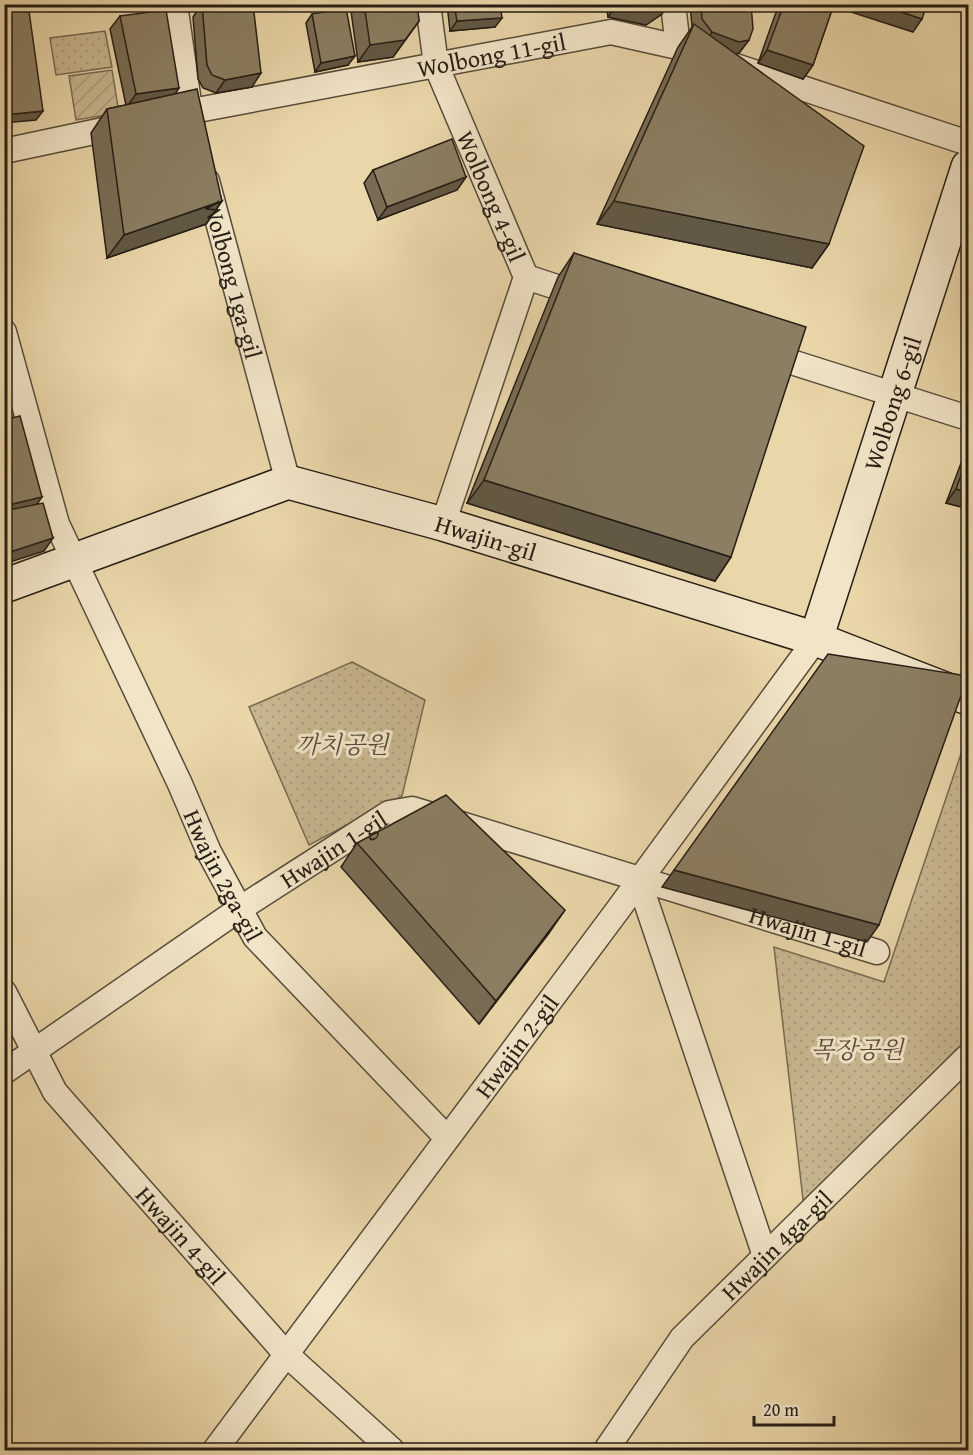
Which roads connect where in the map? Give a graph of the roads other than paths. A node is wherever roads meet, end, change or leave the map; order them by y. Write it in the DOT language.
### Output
graph roads {
  1 [pos="175,4"];
  2 [pos="428,4"];
  3 [pos="673,4"];
  4 [pos="678,47"];
  5 [pos="436,65"];
  6 [pos="189,110"];
  7 [pos="969,143"];
  8 [pos="4,151"];
  9 [pos="969,166"];
  10 [pos="526,277"];
  11 [pos="604,302"];
  12 [pos="4,332"];
  13 [pos="738,345"];
  14 [pos="894,396"];
  15 [pos="969,418"];
  16 [pos="288,482"];
  17 [pos="443,524"];
  18 [pos="75,560"];
  19 [pos="4,586"];
  20 [pos="816,639"];
  21 [pos="969,698"];
  22 [pos="639,881"];
  23 [pos="241,908"];
  24 [pos="877,952"];
  25 [pos="4,992"];
  26 [pos="35,1051"];
  27 [pos="969,1056"];
  28 [pos="4,1072"];
  29 [pos="447,1138"];
  30 [pos="765,1256"];
  31 [pos="286,1354"];
  32 [pos="215,1450"];
  33 [pos="392,1450"];
  34 [pos="606,1450"];
  1 -- 6 [label="street, Wolbong 1ga-gil"];
  2 -- 5 [label="street, Wolbong 4-gil"];
  3 -- 4 [label="street"];
  4 -- 5 [label="street, Wolbong 11-gil"];
  4 -- 7 [label="street, Wolbong 11-gil"];
  5 -- 6 [label="street, Wolbong 11-gil"];
  5 -- 10 [label="street, Wolbong 4-gil"];
  6 -- 8 [label="street, Wolbong 11-gil"];
  6 -- 16 [label="street, Wolbong 1ga-gil"];
  9 -- 14 [label="street, Wolbong 6-gil"];
  10 -- 11 [label="street"];
  10 -- 17 [label="street, Wolbong 4-gil"];
  12 -- 18 [label="street, Hwajin 2ga-gil"];
  13 -- 14 [label="street"];
  14 -- 15 [label="street"];
  14 -- 20 [label="street, Wolbong 6-gil"];
  16 -- 17 [label="street, Hwajin-gil"];
  16 -- 18 [label="street"];
  17 -- 20 [label="street, Hwajin-gil"];
  18 -- 19 [label="street"];
  18 -- 23 [label="street, Hwajin 2ga-gil"];
  20 -- 21 [label="street, Hwajin-gil"];
  20 -- 22 [label="street, Hwajin 2-gil"];
  22 -- 23 [label="street, Hwajin 1-gil"];
  22 -- 24 [label="street, Hwajin 1-gil"];
  22 -- 29 [label="street, Hwajin 2-gil"];
  22 -- 30 [label="street"];
  23 -- 26 [label="street, Hwajin 1-gil"];
  23 -- 29 [label="street, Hwajin 2ga-gil"];
  25 -- 26 [label="street, Hwajin 4-gil"];
  26 -- 28 [label="street, Hwajin 1-gil"];
  26 -- 31 [label="street, Hwajin 4-gil"];
  27 -- 30 [label="street, Hwajin 4ga-gil"];
  29 -- 31 [label="street, Hwajin 2-gil"];
  30 -- 34 [label="street, Hwajin 4ga-gil"];
  31 -- 32 [label="street, Hwajin 2-gil"];
  31 -- 33 [label="street, Hwajin 4-gil"];
}
